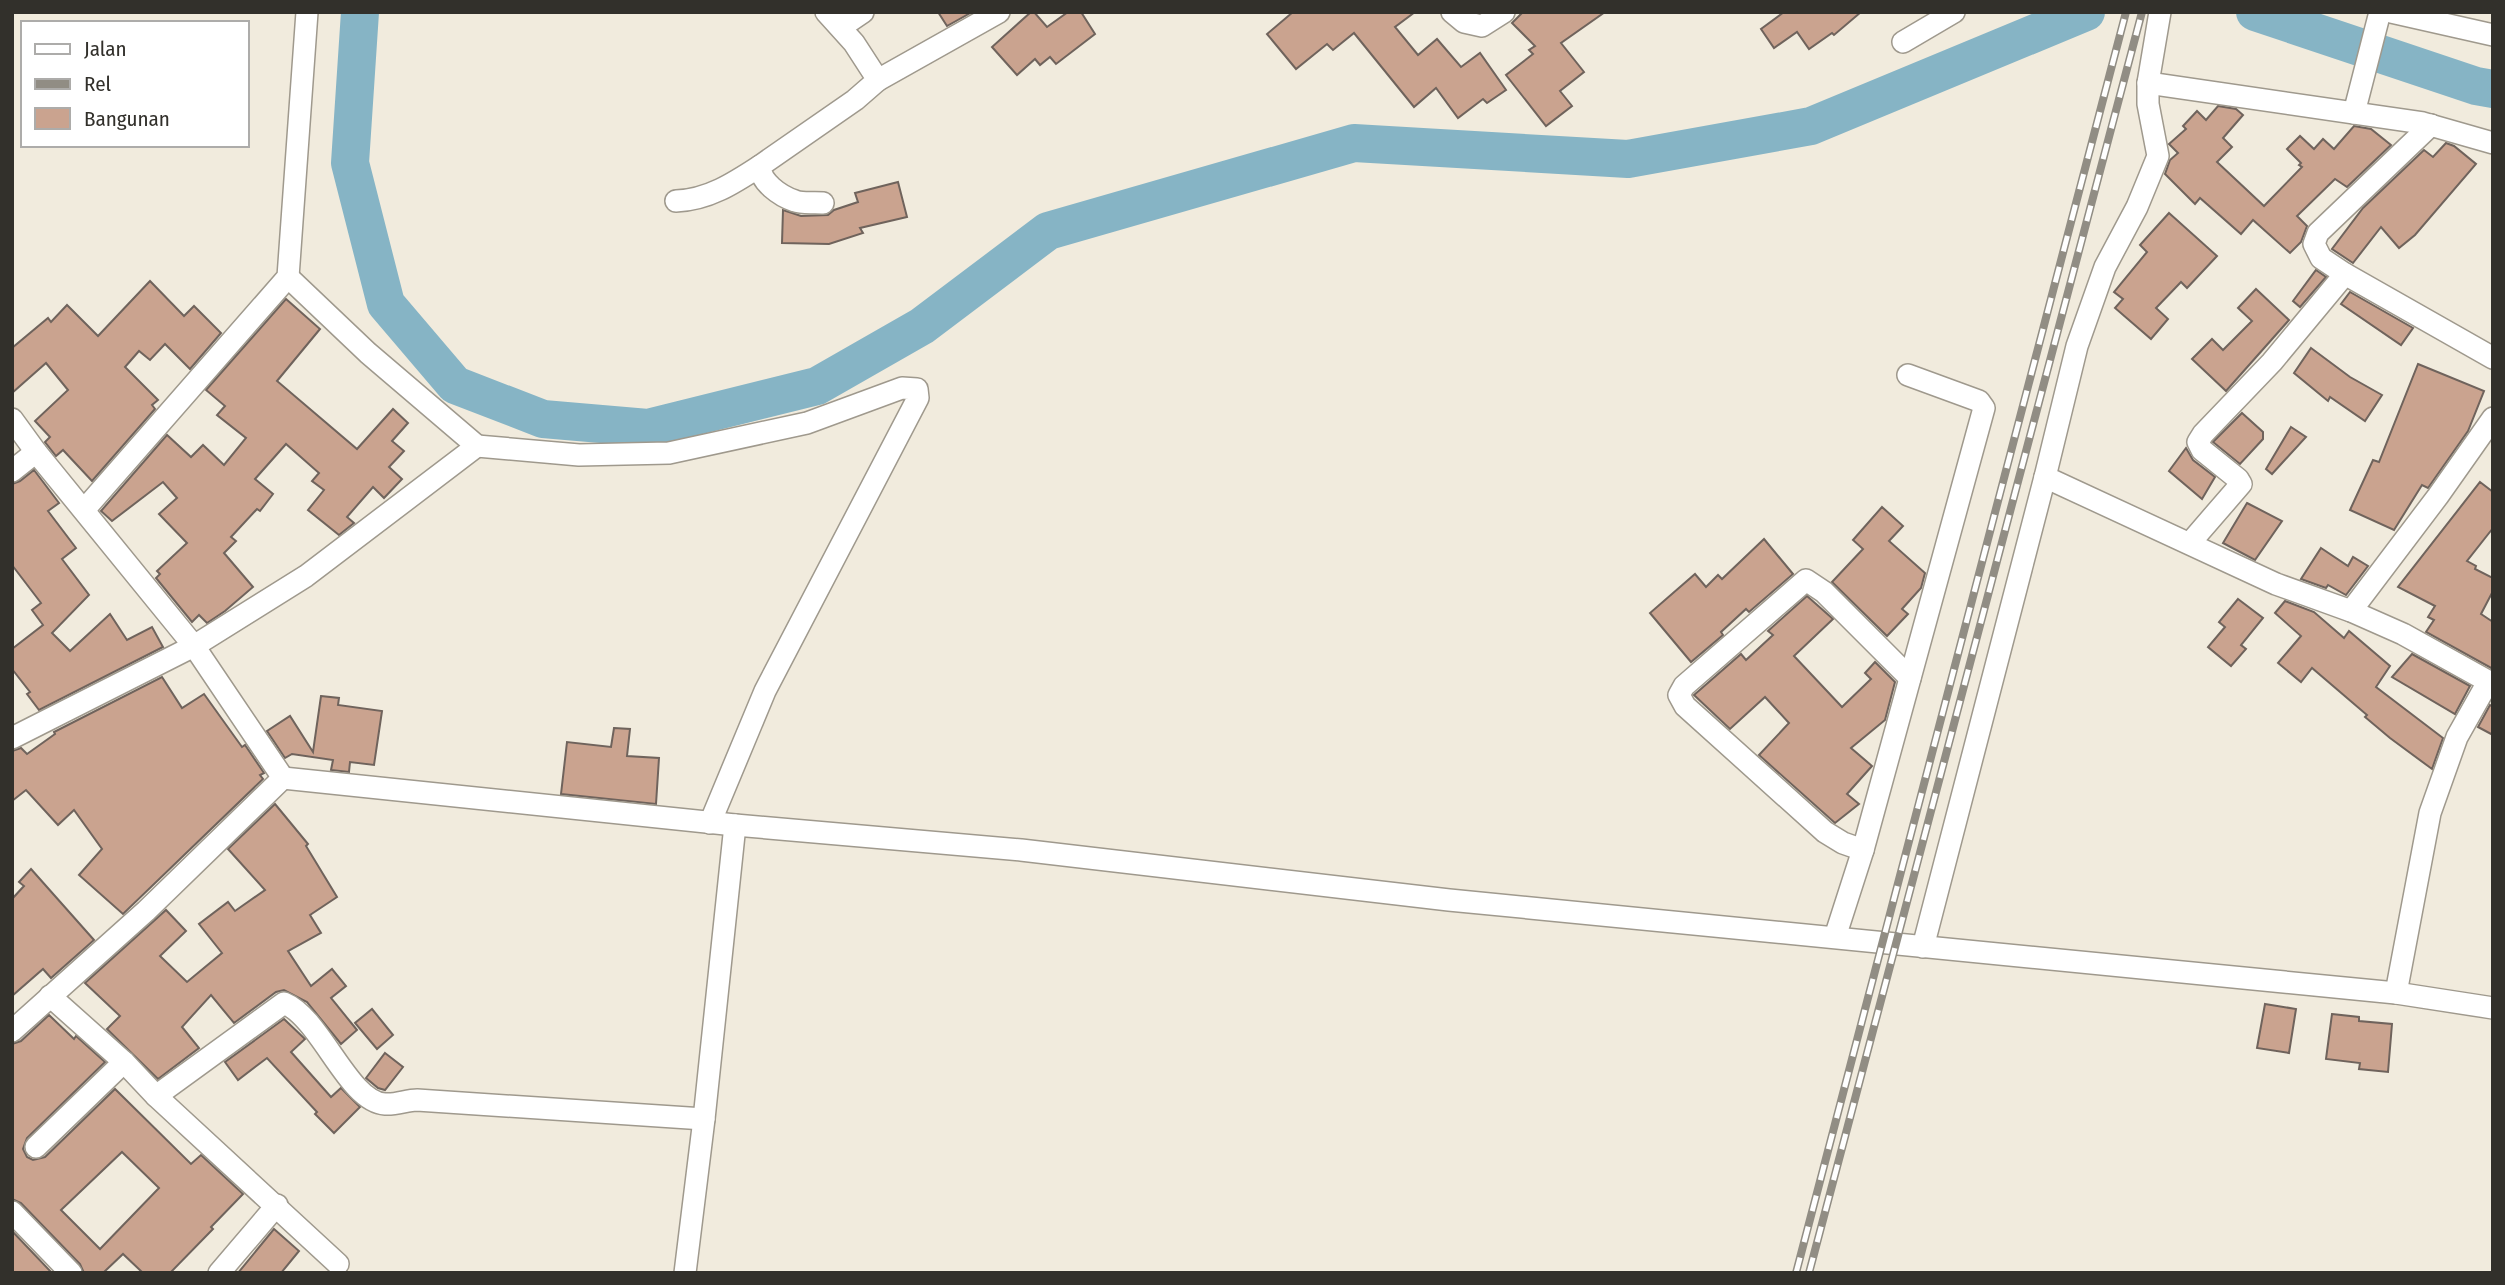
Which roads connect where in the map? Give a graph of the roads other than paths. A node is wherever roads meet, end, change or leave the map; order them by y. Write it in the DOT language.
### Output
graph roads {
  1 [pos="307,12"];
  2 [pos="863,12"];
  3 [pos="999,12"];
  4 [pos="1452,12"];
  5 [pos="1504,12"];
  6 [pos="1954,12"];
  7 [pos="2384,14"];
  8 [pos="2158,18"];
  9 [pos="834,20"];
  10 [pos="2493,35"];
  11 [pos="1903,42"];
  12 [pos="878,80"];
  13 [pos="2148,83"];
  14 [pos="2355,109"];
  15 [pos="2431,125"];
  16 [pos="2493,143"];
  17 [pos="760,166"];
  18 [pos="676,201"];
  19 [pos="823,203"];
  20 [pos="2345,274"];
  21 [pos="288,277"];
  22 [pos="2493,358"];
  23 [pos="1908,375"];
  24 [pos="2493,418"];
  25 [pos="12,419"];
  26 [pos="477,446"];
  27 [pos="36,452"];
  28 [pos="12,471"];
  29 [pos="2045,477"];
  30 [pos="84,510"];
  31 [pos="2190,543"];
  32 [pos="2351,611"];
  33 [pos="194,646"];
  34 [pos="1910,678"];
  35 [pos="2490,683"];
  36 [pos="12,738"];
  37 [pos="283,778"];
  38 [pos="710,823"];
  39 [pos="734,825"];
  40 [pos="1863,850"];
  41 [pos="1835,937"];
  42 [pos="1923,947"];
  43 [pos="2396,993"];
  44 [pos="50,996"];
  45 [pos="2493,1008"];
  46 [pos="12,1031"];
  47 [pos="124,1062"];
  48 [pos="156,1096"];
  49 [pos="704,1119"];
  50 [pos="37,1147"];
  51 [pos="277,1205"];
  52 [pos="12,1212"];
  53 [pos="338,1264"];
  54 [pos="71,1273"];
  55 [pos="219,1273"];
  56 [pos="685,1273"];
  1 -- 21 [label="street"];
  2 -- 9 [label="street"];
  3 -- 12 [label="street"];
  4 -- 5 [label="street"];
  6 -- 11 [label="street"];
  7 -- 10 [label="street"];
  7 -- 14 [label="street"];
  8 -- 13 [label="street"];
  9 -- 12 [label="street"];
  12 -- 17 [label="street"];
  13 -- 14 [label="street"];
  13 -- 29 [label="street"];
  14 -- 15 [label="street"];
  15 -- 16 [label="street"];
  15 -- 20 [label="street"];
  17 -- 18 [label="street"];
  17 -- 19 [label="street"];
  20 -- 22 [label="street"];
  20 -- 31 [label="street"];
  21 -- 26 [label="street"];
  21 -- 30 [label="street"];
  23 -- 34 [label="street"];
  24 -- 32 [label="street"];
  25 -- 27 [label="street"];
  26 -- 33 [label="street"];
  26 -- 38 [label="street"];
  27 -- 28 [label="street"];
  27 -- 30 [label="street"];
  29 -- 31 [label="street"];
  29 -- 42 [label="street"];
  30 -- 33 [label="street"];
  31 -- 32 [label="street"];
  32 -- 35 [label="street"];
  33 -- 36 [label="street"];
  33 -- 37 [label="street"];
  34 -- 40 [label="street"];
  34 -- 40 [label="street"];
  35 -- 43 [label="street"];
  37 -- 38 [label="street"];
  37 -- 44 [label="street"];
  38 -- 39 [label="street"];
  39 -- 41 [label="street"];
  39 -- 49 [label="street"];
  40 -- 41 [label="street"];
  41 -- 42 [label="street"];
  42 -- 43 [label="street"];
  43 -- 45 [label="street"];
  44 -- 46 [label="street"];
  44 -- 47 [label="street"];
  47 -- 48 [label="street"];
  47 -- 50 [label="street"];
  48 -- 49 [label="street"];
  48 -- 51 [label="street"];
  49 -- 56 [label="street"];
  51 -- 53 [label="street"];
  51 -- 55 [label="street"];
  52 -- 54 [label="street"];
}
